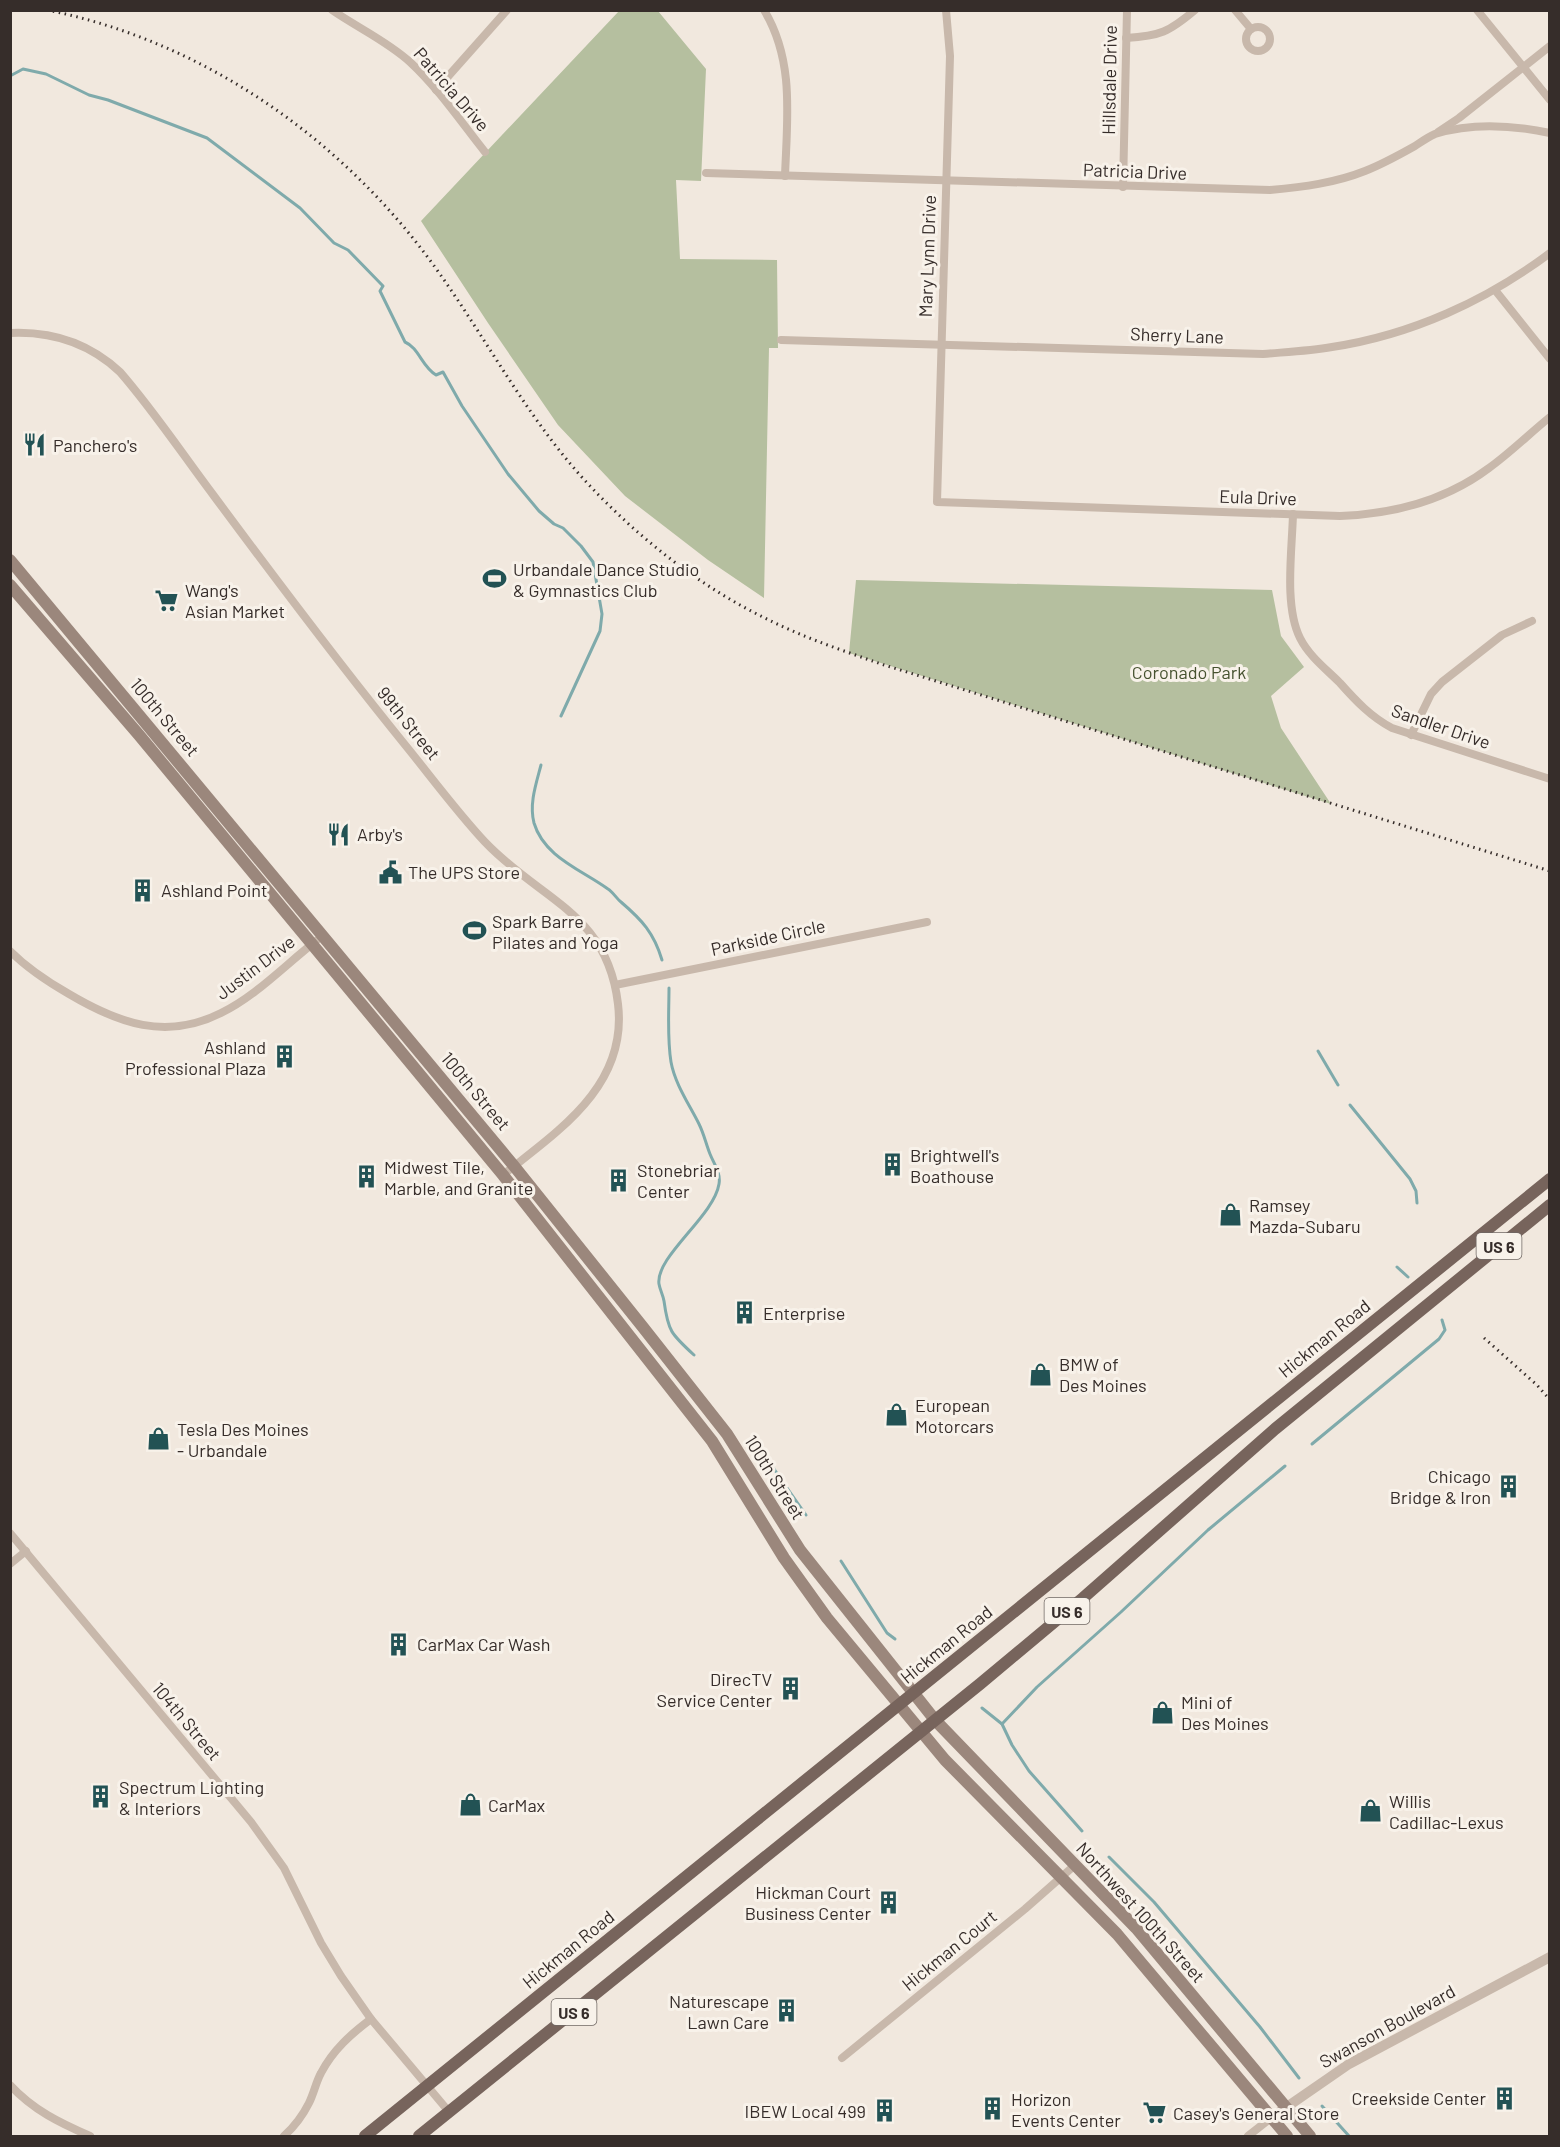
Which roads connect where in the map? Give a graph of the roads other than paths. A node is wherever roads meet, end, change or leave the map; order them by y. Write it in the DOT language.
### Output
graph roads {
  1 [pos="332,10"];
  2 [pos="507,10"];
  3 [pos="764,10"];
  4 [pos="946,10"];
  5 [pos="1127,10"];
  6 [pos="1196,10"];
  7 [pos="1235,10"];
  8 [pos="1477,10"];
  9 [pos="1251,29"];
  10 [pos="1126,38"];
  11 [pos="1550,46"];
  12 [pos="1523,67"];
  13 [pos="436,90"];
  14 [pos="1550,100"];
  15 [pos="1550,133"];
  16 [pos="1434,135"];
  17 [pos="485,152"];
  18 [pos="706,173"];
  19 [pos="785,176"];
  20 [pos="946,181"];
  21 [pos="1124,187"];
  22 [pos="1550,253"];
  23 [pos="1495,290"];
  24 [pos="10,333"];
  25 [pos="781,340"];
  26 [pos="941,344"];
  27 [pos="1550,358"];
  28 [pos="1550,417"];
  29 [pos="937,502"];
  30 [pos="1293,514"];
  31 [pos="10,560"];
  32 [pos="10,585"];
  33 [pos="1532,621"];
  34 [pos="1412,735"];
  35 [pos="1550,779"];
  36 [pos="927,922"];
  37 [pos="324,935"];
  38 [pos="312,944"];
  39 [pos="10,951"];
  40 [pos="615,985"];
  41 [pos="514,1166"];
  42 [pos="503,1175"];
  43 [pos="1550,1179"];
  44 [pos="1550,1205"];
  45 [pos="10,1533"];
  46 [pos="26,1551"];
  47 [pos="10,1564"];
  48 [pos="913,1694"];
  49 [pos="899,1705"];
  50 [pos="935,1720"];
  51 [pos="920,1732"];
  52 [pos="1075,1865"];
  53 [pos="1063,1878"];
  54 [pos="1550,1957"];
  55 [pos="371,2019"];
  56 [pos="842,2058"];
  57 [pos="10,2085"];
  58 [pos="428,2086"];
  59 [pos="1286,2108"];
  60 [pos="450,2112"];
  61 [pos="1271,2118"];
  62 [pos="90,2136"];
  63 [pos="284,2136"];
  64 [pos="365,2136"];
  65 [pos="419,2136"];
  66 [pos="1248,2136"];
  67 [pos="1287,2136"];
  68 [pos="1310,2136"];
  1 -- 13 [label="street, Patricia Drive"];
  2 -- 13 [label="street"];
  3 -- 19 [label="street"];
  4 -- 20 [label="street, Mary Lynn Drive"];
  5 -- 10 [label="street, Hillsdale Drive"];
  6 -- 10 [label="street"];
  7 -- 9 [label="street"];
  8 -- 12 [label="street"];
  10 -- 21 [label="street, Hillsdale Drive"];
  11 -- 12 [label="street"];
  12 -- 14 [label="street"];
  12 -- 16 [label="street"];
  13 -- 17 [label="street, Patricia Drive"];
  15 -- 16 [label="street, Patricia Drive"];
  16 -- 21 [label="street, Patricia Drive"];
  18 -- 19 [label="street, Patricia Drive"];
  19 -- 20 [label="street, Patricia Drive"];
  20 -- 21 [label="street, Patricia Drive"];
  20 -- 26 [label="street, Mary Lynn Drive"];
  22 -- 23 [label="street, Sherry Lane"];
  23 -- 26 [label="street, Sherry Lane"];
  23 -- 27 [label="street"];
  24 -- 40 [label="street, 99th Street"];
  25 -- 26 [label="street, Sherry Lane"];
  26 -- 29 [label="street, Mary Lynn Drive"];
  28 -- 30 [label="street, Eula Drive"];
  29 -- 30 [label="street, Eula Drive"];
  30 -- 34 [label="street, Sandler Drive"];
  31 -- 37 [label="main road, 100th Street"];
  32 -- 38 [label="main road, 100th Street"];
  33 -- 34 [label="street"];
  34 -- 35 [label="street, Sandler Drive"];
  36 -- 40 [label="street, Parkside Circle"];
  37 -- 38 [label="street, Justin Drive"];
  37 -- 41 [label="main road, 100th Street"];
  38 -- 39 [label="street, Justin Drive"];
  38 -- 42 [label="main road, 100th Street"];
  40 -- 41 [label="street, 99th Street"];
  41 -- 42 [label="street, 99th Street"];
  41 -- 48 [label="main road, 100th Street"];
  42 -- 49 [label="main road, 100th Street"];
  43 -- 48 [label="main road, Hickman Road / US 6"];
  44 -- 50 [label="main road, US 6"];
  45 -- 46 [label="street, 104th Street"];
  46 -- 47 [label="street"];
  46 -- 55 [label="street, 104th Street"];
  48 -- 49 [label="main road, Hickman Road / US 6"];
  48 -- 50 [label="main road, 100th Street"];
  49 -- 51 [label="main road, 100th Street"];
  49 -- 58 [label="main road, Hickman Road / US 6"];
  50 -- 51 [label="main road, US 6"];
  50 -- 52 [label="main road, Northwest 100th Street"];
  51 -- 53 [label="main road, Northwest 100th Street"];
  51 -- 60 [label="main road, US 6"];
  52 -- 53 [label="street, Hickman Court"];
  52 -- 59 [label="main road, Northwest 100th Street"];
  53 -- 56 [label="street, Hickman Court"];
  53 -- 61 [label="main road, Northwest 100th Street"];
  54 -- 59 [label="street, Swanson Boulevard"];
  55 -- 58 [label="street, 104th Street"];
  55 -- 63 [label="street"];
  57 -- 62 [label="street"];
  58 -- 60 [label="street, 104th Street"];
  58 -- 64 [label="main road, Hickman Road / US 6"];
  59 -- 61 [label="street, Swanson Boulevard"];
  59 -- 68 [label="main road, Northwest 100th Street"];
  60 -- 65 [label="main road, US 6"];
  61 -- 66 [label="street, Swanson Boulevard"];
  61 -- 67 [label="main road, Northwest 100th Street"];
}
